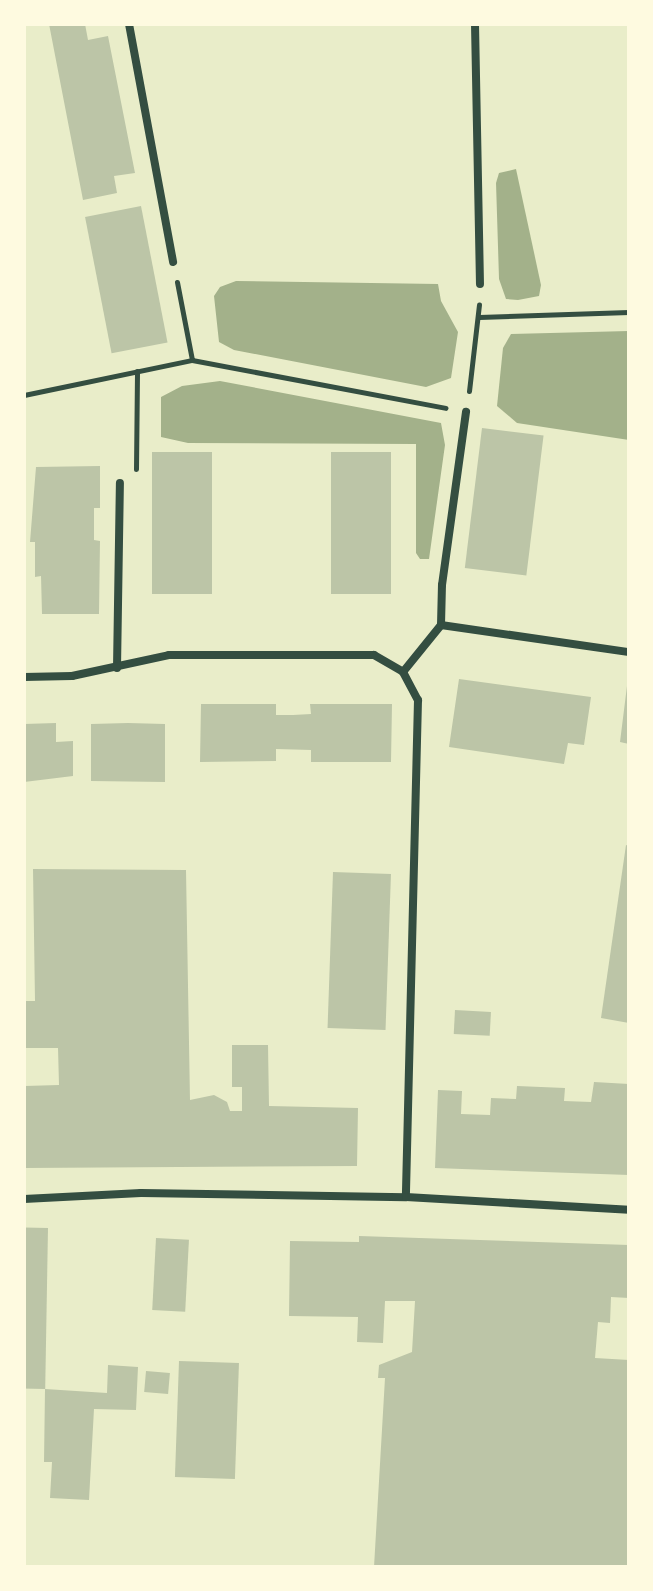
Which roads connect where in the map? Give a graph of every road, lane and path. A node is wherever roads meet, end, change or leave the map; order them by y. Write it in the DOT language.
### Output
graph roads {
  1 [pos="129,24"];
  2 [pos="475,24"];
  3 [pos="173,262"];
  4 [pos="480,284"];
  5 [pos="629,312"];
  6 [pos="479,317"];
  7 [pos="192,360"];
  8 [pos="137,371"];
  9 [pos="24,395"];
  10 [pos="466,412"];
  11 [pos="120,483"];
  12 [pos="441,625"];
  13 [pos="629,652"];
  14 [pos="117,668"];
  15 [pos="403,672"];
  16 [pos="24,677"];
  17 [pos="406,1197"];
  18 [pos="24,1199"];
  19 [pos="629,1210"];
  1 -- 3 [label="street"];
  2 -- 4 [label="street"];
  3 -- 7 [label="path"];
  4 -- 6 [label="path"];
  5 -- 6 [label="path"];
  6 -- 10 [label="path"];
  7 -- 8 [label="path"];
  7 -- 10 [label="path"];
  8 -- 9 [label="path"];
  8 -- 11 [label="path"];
  10 -- 12 [label="street"];
  11 -- 14 [label="street"];
  12 -- 13 [label="street"];
  12 -- 15 [label="street"];
  14 -- 15 [label="street"];
  14 -- 16 [label="street"];
  15 -- 17 [label="street"];
  17 -- 18 [label="street"];
  17 -- 19 [label="street"];
}
